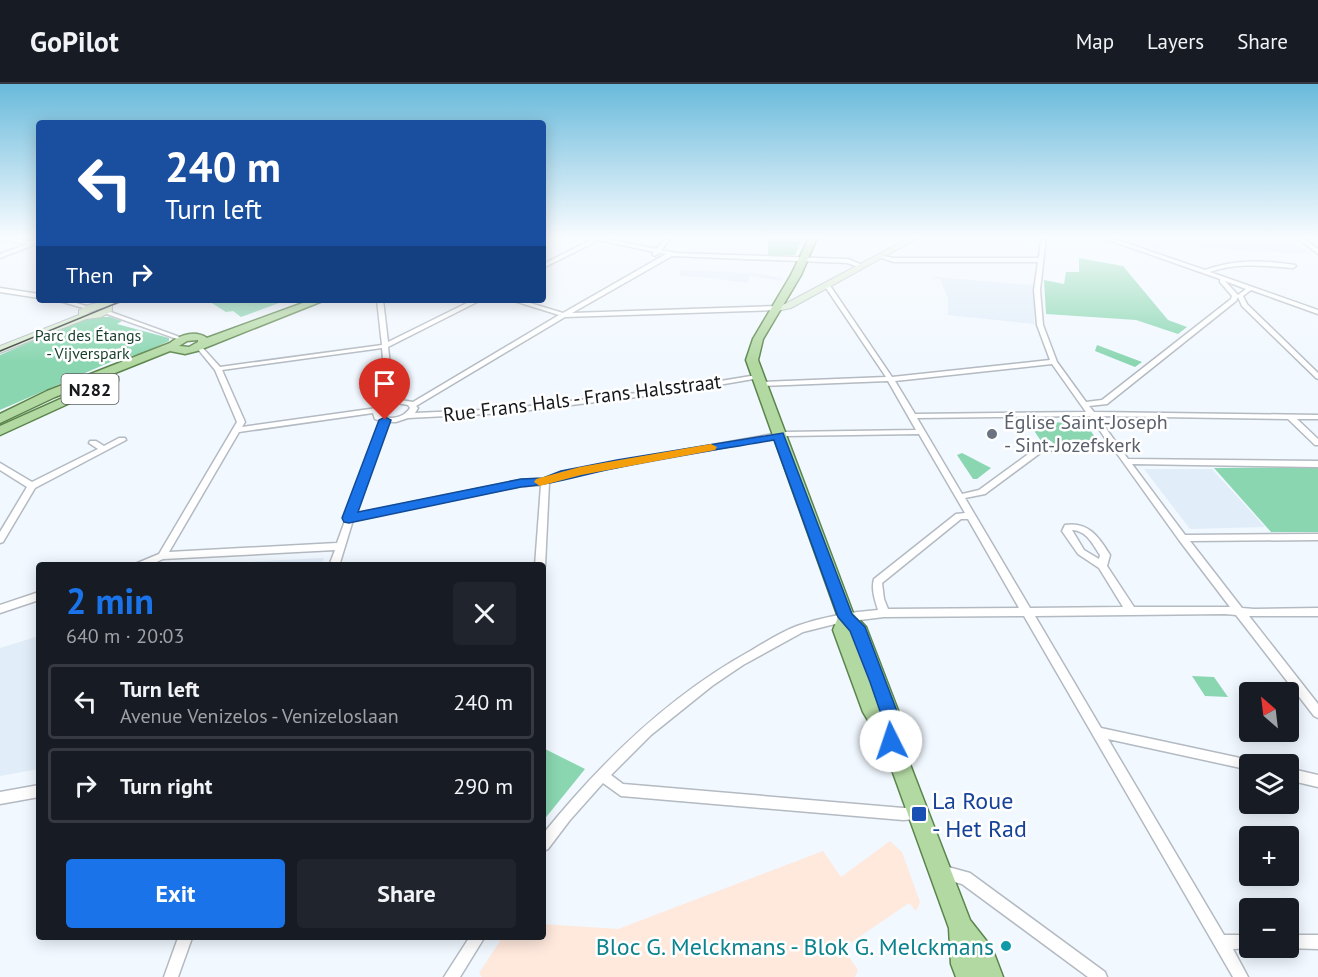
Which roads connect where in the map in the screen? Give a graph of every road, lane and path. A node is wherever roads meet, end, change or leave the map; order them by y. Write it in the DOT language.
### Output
graph roads {
  1 [pos="1224,279"];
  2 [pos="625,280"];
  3 [pos="793,280"];
  4 [pos="837,280"];
  5 [pos="1037,280"];
  6 [pos="1226,280"];
  7 [pos="827,285"];
  8 [pos="1251,288"];
  9 [pos="0,290"];
  10 [pos="36,296"];
  11 [pos="1235,298"];
  12 [pos="81,303"];
  13 [pos="117,303"];
  14 [pos="291,303"];
  15 [pos="311,303"];
  16 [pos="380,303"];
  17 [pos="472,303"];
  18 [pos="524,303"];
  19 [pos="777,308"];
  20 [pos="107,309"];
  21 [pos="87,312"];
  22 [pos="1318,312"];
  23 [pos="564,315"];
  24 [pos="200,342"];
  25 [pos="179,345"];
  26 [pos="385,346"];
  27 [pos="0,350"];
  28 [pos="1054,362"];
  29 [pos="218,369"];
  30 [pos="1318,377"];
  31 [pos="890,379"];
  32 [pos="758,380"];
  33 [pos="392,402"];
  34 [pos="1084,404"];
  35 [pos="413,405"];
  36 [pos="378,410"];
  37 [pos="1090,414"];
  38 [pos="408,416"];
  39 [pos="912,416"];
  40 [pos="1288,416"];
  41 [pos="1318,417"];
  42 [pos="0,419"];
  43 [pos="385,420"];
  44 [pos="238,430"];
  45 [pos="0,431"];
  46 [pos="922,432"];
  47 [pos="779,436"];
  48 [pos="122,440"];
  49 [pos="93,443"];
  50 [pos="1318,443"];
  51 [pos="1114,446"];
  52 [pos="104,449"];
  53 [pos="1125,461"];
  54 [pos="1318,464"];
  55 [pos="0,466"];
  56 [pos="545,482"];
  57 [pos="32,486"];
  58 [pos="959,497"];
  59 [pos="970,516"];
  60 [pos="349,518"];
  61 [pos="1318,537"];
  62 [pos="1182,538"];
  63 [pos="0,540"];
  64 [pos="341,546"];
  65 [pos="162,556"];
  66 [pos="148,562"];
  67 [pos="335,562"];
  68 [pos="540,562"];
  69 [pos="1102,567"];
  70 [pos="36,597"];
  71 [pos="0,609"];
  72 [pos="1026,611"];
  73 [pos="1131,611"];
  74 [pos="1239,611"];
  75 [pos="1318,612"];
  76 [pos="884,613"];
  77 [pos="846,617"];
  78 [pos="1318,713"];
  79 [pos="1098,732"];
  80 [pos="1239,763"];
  81 [pos="603,776"];
  82 [pos="1299,777"];
  83 [pos="1318,781"];
  84 [pos="36,792"];
  85 [pos="0,798"];
  86 [pos="918,813"];
  87 [pos="546,841"];
  88 [pos="940,872"];
  89 [pos="961,928"];
  90 [pos="184,940"];
  91 [pos="476,940"];
  92 [pos="1220,942"];
  93 [pos="1239,942"];
  94 [pos="1299,942"];
  95 [pos="1318,942"];
  96 [pos="171,977"];
  97 [pos="451,977"];
  98 [pos="968,977"];
  99 [pos="991,977"];
  100 [pos="1100,977"];
  101 [pos="1241,977"];
  1 -- 11 [label="street"];
  2 -- 23 [label="street"];
  3 -- 19 [label="main road"];
  4 -- 7 [label="street"];
  5 -- 28 [label="street"];
  6 -- 8 [label="street"];
  7 -- 19 [label="street"];
  7 -- 31 [label="street"];
  8 -- 11 [label="street"];
  8 -- 22 [label="street"];
  9 -- 10 [label="street"];
  11 -- 30 [label="street"];
  11 -- 34 [label="street"];
  12 -- 21 [label="street"];
  13 -- 20 [label="street"];
  14 -- 24 [label="main road, N282"];
  15 -- 24 [label="main road, N282"];
  16 -- 26 [label="street"];
  17 -- 26 [label="street"];
  18 -- 23 [label="street"];
  19 -- 23 [label="street"];
  19 -- 32 [label="main road"];
  20 -- 21 [label="street"];
  20 -- 25 [label="street"];
  21 -- 27 [label="street"];
  23 -- 35 [label="street"];
  24 -- 25 [label="main road, N282"];
  24 -- 29 [label="street"];
  25 -- 42 [label="main road, N282"];
  25 -- 45 [label="main road, N282"];
  26 -- 29 [label="street"];
  26 -- 33 [label="street"];
  28 -- 31 [label="street, Rue Frans Hals - Frans Halsstraat"];
  28 -- 34 [label="street"];
  29 -- 44 [label="street"];
  31 -- 32 [label="street, Rue Frans Hals - Frans Halsstraat"];
  31 -- 39 [label="street"];
  32 -- 38 [label="street, Rue Frans Hals - Frans Halsstraat"];
  32 -- 47 [label="main road"];
  33 -- 35 [label="street"];
  33 -- 36 [label="street"];
  34 -- 37 [label="street"];
  35 -- 38 [label="street"];
  36 -- 43 [label="street"];
  36 -- 44 [label="street"];
  37 -- 39 [label="street"];
  37 -- 40 [label="street"];
  37 -- 51 [label="street"];
  38 -- 43 [label="street, Rue Frans Hals - Frans Halsstraat"];
  39 -- 46 [label="street"];
  40 -- 41 [label="street"];
  40 -- 50 [label="street"];
  43 -- 60 [label="street"];
  44 -- 65 [label="street"];
  46 -- 47 [label="street"];
  46 -- 58 [label="street"];
  47 -- 56 [label="street"];
  47 -- 77 [label="main road"];
  48 -- 52 [label="street"];
  49 -- 52 [label="street"];
  51 -- 53 [label="street"];
  51 -- 58 [label="street"];
  52 -- 57 [label="street"];
  53 -- 54 [label="street"];
  53 -- 62 [label="street"];
  55 -- 57 [label="street"];
  56 -- 60 [label="street"];
  56 -- 68 [label="street"];
  57 -- 63 [label="street"];
  58 -- 59 [label="street"];
  59 -- 72 [label="street"];
  59 -- 76 [label="street"];
  60 -- 64 [label="street"];
  61 -- 62 [label="street"];
  62 -- 74 [label="street"];
  64 -- 65 [label="street"];
  64 -- 67 [label="street"];
  65 -- 66 [label="street"];
  69 -- 73 [label="street"];
  70 -- 71 [label="street"];
  72 -- 73 [label="street"];
  72 -- 76 [label="street"];
  72 -- 79 [label="street"];
  73 -- 74 [label="street"];
  74 -- 75 [label="street"];
  74 -- 78 [label="street"];
  76 -- 77 [label="street"];
  77 -- 81 [label="street"];
  77 -- 86 [label="main road"];
  79 -- 80 [label="street"];
  79 -- 92 [label="street"];
  81 -- 86 [label="street"];
  81 -- 87 [label="street"];
  82 -- 83 [label="street"];
  84 -- 85 [label="street"];
  86 -- 88 [label="main road"];
  88 -- 89 [label="main road"];
  88 -- 100 [label="street"];
  89 -- 98 [label="main road"];
  89 -- 99 [label="main road"];
  90 -- 96 [label="street"];
  91 -- 97 [label="street"];
  92 -- 93 [label="street"];
  92 -- 101 [label="street"];
  94 -- 95 [label="street"];
}
